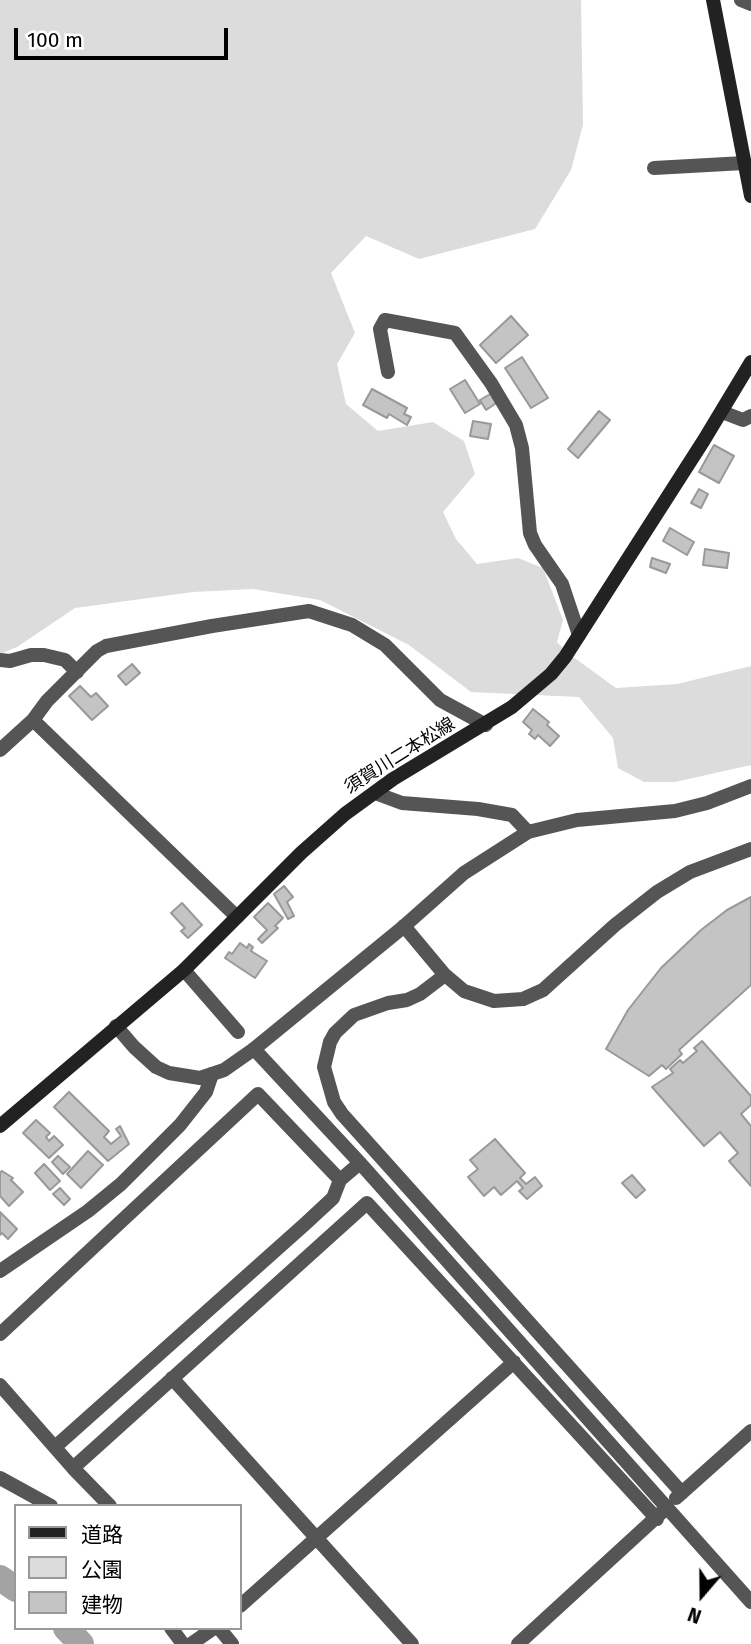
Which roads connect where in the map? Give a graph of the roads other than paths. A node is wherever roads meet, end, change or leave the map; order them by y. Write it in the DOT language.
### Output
graph roads {
  1 [pos="713,0"];
  2 [pos="741,0"];
  3 [pos="751,4"];
  4 [pos="744,163"];
  5 [pos="654,168"];
  6 [pos="751,196"];
  7 [pos="751,362"];
  8 [pos="388,372"];
  9 [pos="722,412"];
  10 [pos="751,416"];
  11 [pos="579,635"];
  12 [pos="0,660"];
  13 [pos="77,673"];
  14 [pos="33,720"];
  15 [pos="486,725"];
  16 [pos="0,750"];
  17 [pos="751,786"];
  18 [pos="375,793"];
  19 [pos="528,832"];
  20 [pos="751,849"];
  21 [pos="237,917"];
  22 [pos="404,926"];
  23 [pos="184,970"];
  24 [pos="445,975"];
  25 [pos="116,1026"];
  26 [pos="238,1032"];
  27 [pos="254,1049"];
  28 [pos="212,1074"];
  29 [pos="0,1126"];
  30 [pos="360,1163"];
  31 [pos="340,1180"];
  32 [pos="0,1271"];
  33 [pos="0,1334"];
  34 [pos="514,1362"];
  35 [pos="172,1378"];
  36 [pos="0,1385"];
  37 [pos="751,1431"];
  38 [pos="55,1447"];
  39 [pos="73,1468"];
  40 [pos="0,1478"];
  41 [pos="682,1493"];
  42 [pos="47,1504"];
  43 [pos="108,1504"];
  44 [pos="662,1513"];
  45 [pos="316,1538"];
  46 [pos="751,1602"];
  47 [pos="242,1604"];
  48 [pos="214,1630"];
  49 [pos="219,1630"];
  50 [pos="191,1644"];
  51 [pos="232,1644"];
  52 [pos="412,1644"];
  53 [pos="518,1644"];
  1 -- 4 [label="main road"];
  2 -- 3 [label="street"];
  4 -- 5 [label="street"];
  4 -- 6 [label="main road"];
  7 -- 9 [label="main road, 須賀川二本松線"];
  8 -- 11 [label="street"];
  9 -- 10 [label="street"];
  9 -- 11 [label="main road, 須賀川二本松線"];
  11 -- 15 [label="main road, 須賀川二本松線"];
  12 -- 13 [label="street"];
  13 -- 14 [label="street"];
  13 -- 15 [label="street"];
  14 -- 16 [label="street"];
  14 -- 21 [label="street"];
  15 -- 18 [label="main road, 須賀川二本松線"];
  17 -- 19 [label="street"];
  18 -- 19 [label="street"];
  18 -- 21 [label="main road, 須賀川二本松線"];
  19 -- 22 [label="street"];
  20 -- 24 [label="street"];
  21 -- 23 [label="main road, 須賀川二本松線"];
  22 -- 24 [label="street"];
  22 -- 27 [label="street"];
  23 -- 25 [label="main road, 須賀川二本松線"];
  23 -- 26 [label="street"];
  24 -- 41 [label="street"];
  25 -- 28 [label="street"];
  25 -- 29 [label="main road, 須賀川二本松線"];
  27 -- 28 [label="street"];
  27 -- 30 [label="street"];
  28 -- 32 [label="street"];
  30 -- 31 [label="street"];
  30 -- 44 [label="street"];
  31 -- 33 [label="street"];
  31 -- 38 [label="street"];
  34 -- 35 [label="street"];
  34 -- 44 [label="street"];
  34 -- 45 [label="street"];
  35 -- 39 [label="street"];
  35 -- 45 [label="street"];
  36 -- 38 [label="street"];
  37 -- 41 [label="street"];
  38 -- 39 [label="street"];
  39 -- 43 [label="street"];
  40 -- 42 [label="street"];
  41 -- 44 [label="street"];
  44 -- 46 [label="street"];
  44 -- 53 [label="street"];
  45 -- 47 [label="street"];
  45 -- 52 [label="street"];
  48 -- 50 [label="street"];
  49 -- 51 [label="street"];
}
